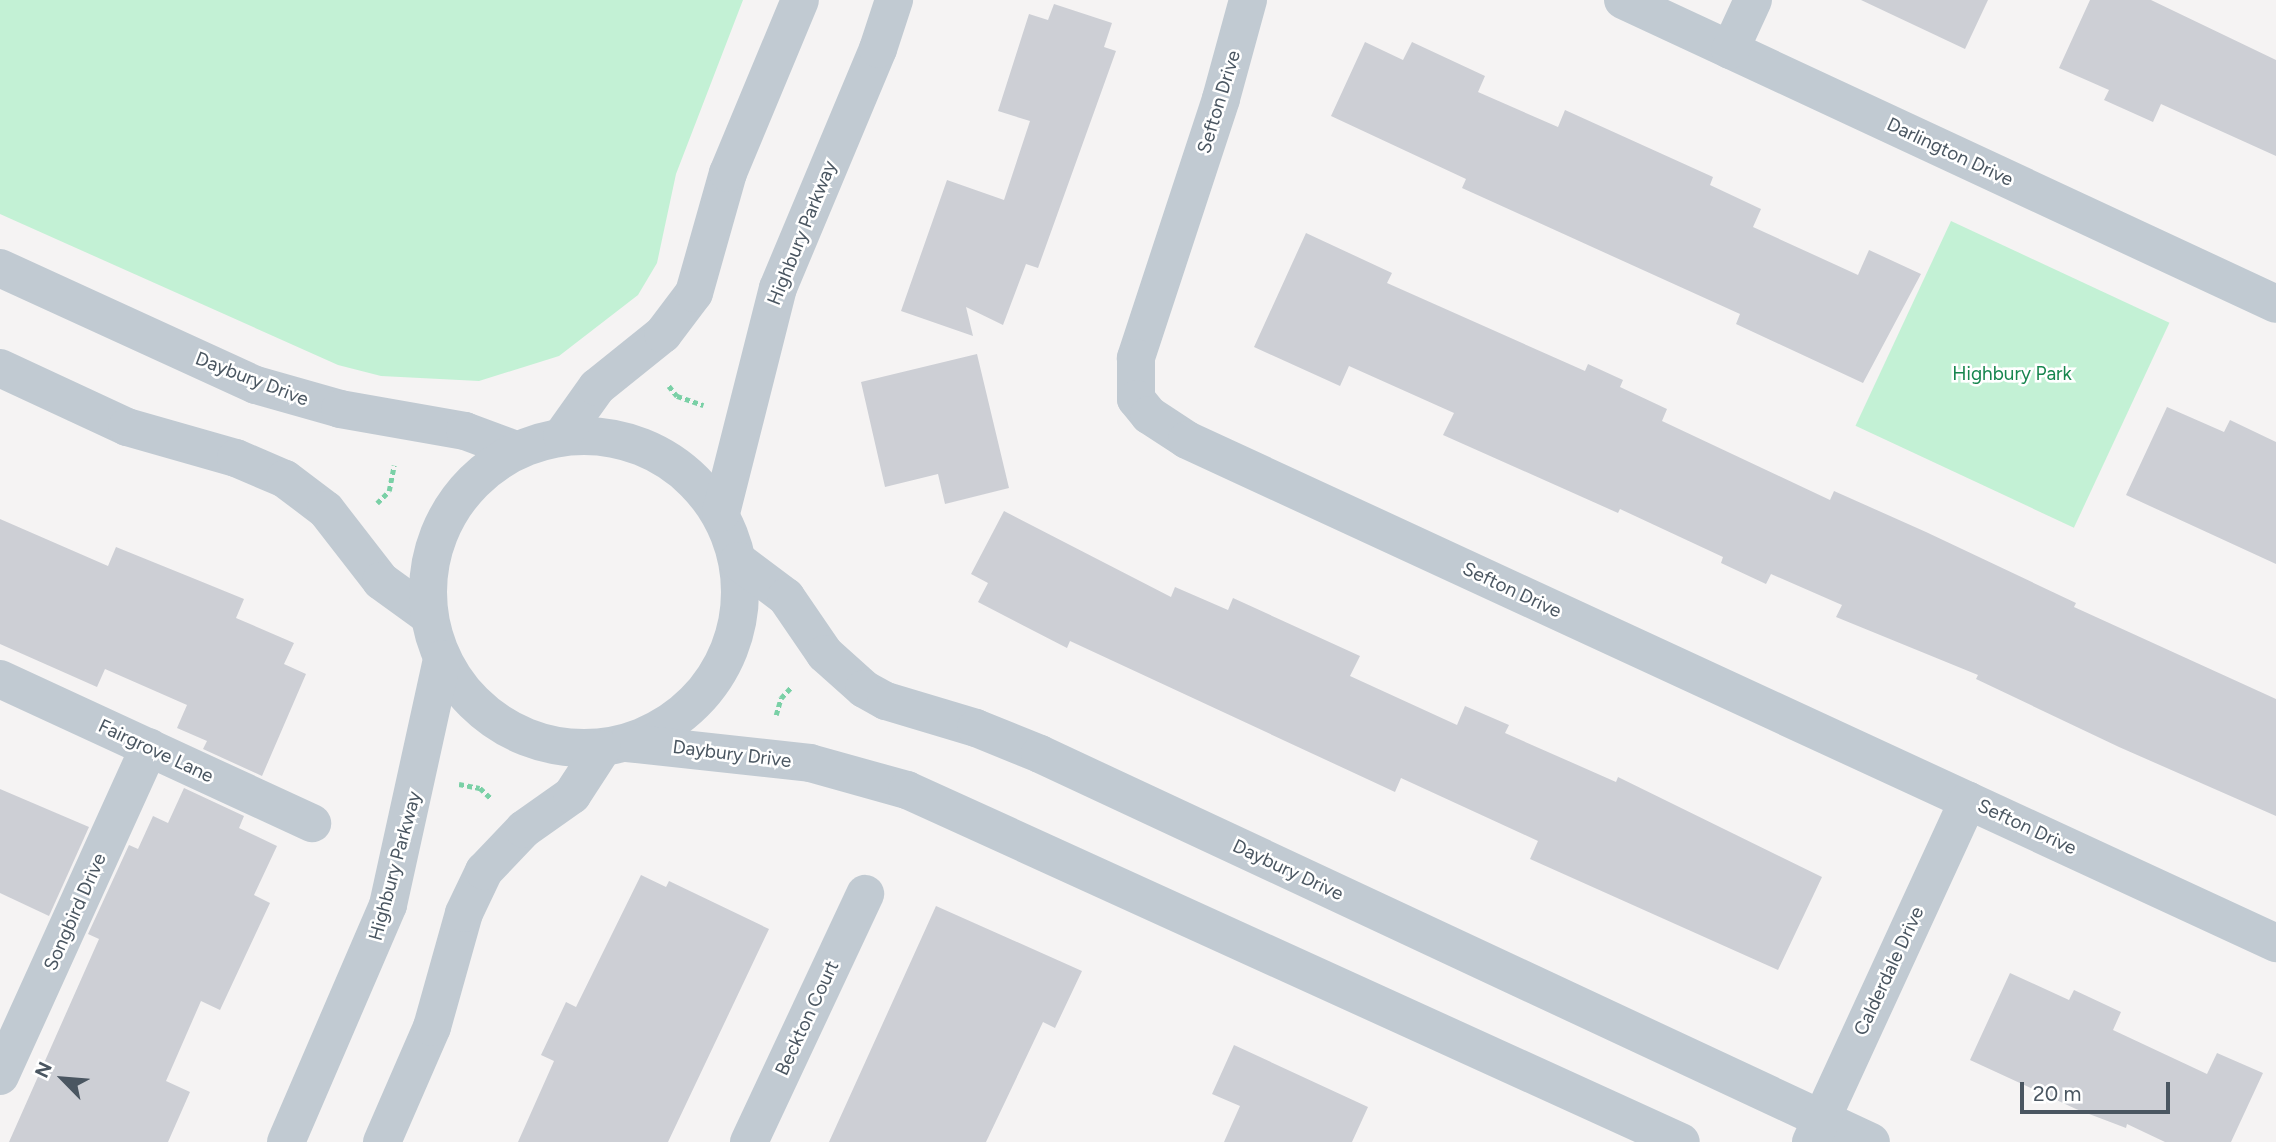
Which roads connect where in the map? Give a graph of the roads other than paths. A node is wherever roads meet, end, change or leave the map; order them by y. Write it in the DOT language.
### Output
graph roads {
  1 [pos="800,0"];
  2 [pos="894,0"];
  3 [pos="1248,0"];
  4 [pos="1623,0"];
  5 [pos="1753,0"];
  6 [pos="1730,50"];
  7 [pos="0,268"];
  8 [pos="2276,304"];
  9 [pos="0,368"];
  10 [pos="562,436"];
  11 [pos="516,450"];
  12 [pos="721,513"];
  13 [pos="738,561"];
  14 [pos="428,615"];
  15 [pos="442,659"];
  16 [pos="0,679"];
  17 [pos="614,746"];
  18 [pos="149,747"];
  19 [pos="1968,800"];
  20 [pos="312,822"];
  21 [pos="865,894"];
  22 [pos="2276,943"];
  23 [pos="0,1076"];
  24 [pos="1816,1131"];
  25 [pos="286,1142"];
  26 [pos="382,1142"];
  27 [pos="749,1142"];
  28 [pos="1681,1142"];
  29 [pos="1871,1142"];
  1 -- 10 [label="street"];
  2 -- 12 [label="street, Highbury Parkway"];
  3 -- 19 [label="street, Sefton Drive"];
  4 -- 6 [label="street, Darlington Drive"];
  5 -- 6 [label="street"];
  6 -- 8 [label="street, Darlington Drive"];
  7 -- 11 [label="street, Daybury Drive"];
  9 -- 14 [label="street"];
  10 -- 11 [label="street"];
  10 -- 12 [label="street"];
  11 -- 14 [label="street"];
  12 -- 13 [label="street"];
  13 -- 17 [label="street"];
  13 -- 24 [label="street, Daybury Drive"];
  14 -- 15 [label="street"];
  15 -- 17 [label="street, Daybury Drive"];
  15 -- 25 [label="street, Highbury Parkway"];
  16 -- 18 [label="street, Fairgrove Lane"];
  17 -- 26 [label="street"];
  17 -- 28 [label="street, Daybury Drive"];
  18 -- 20 [label="street, Fairgrove Lane"];
  18 -- 23 [label="street, Songbird Drive"];
  19 -- 22 [label="street, Sefton Drive"];
  19 -- 24 [label="street, Calderdale Drive"];
  21 -- 27 [label="street, Beckton Court"];
  24 -- 29 [label="street, Daybury Drive"];
}
